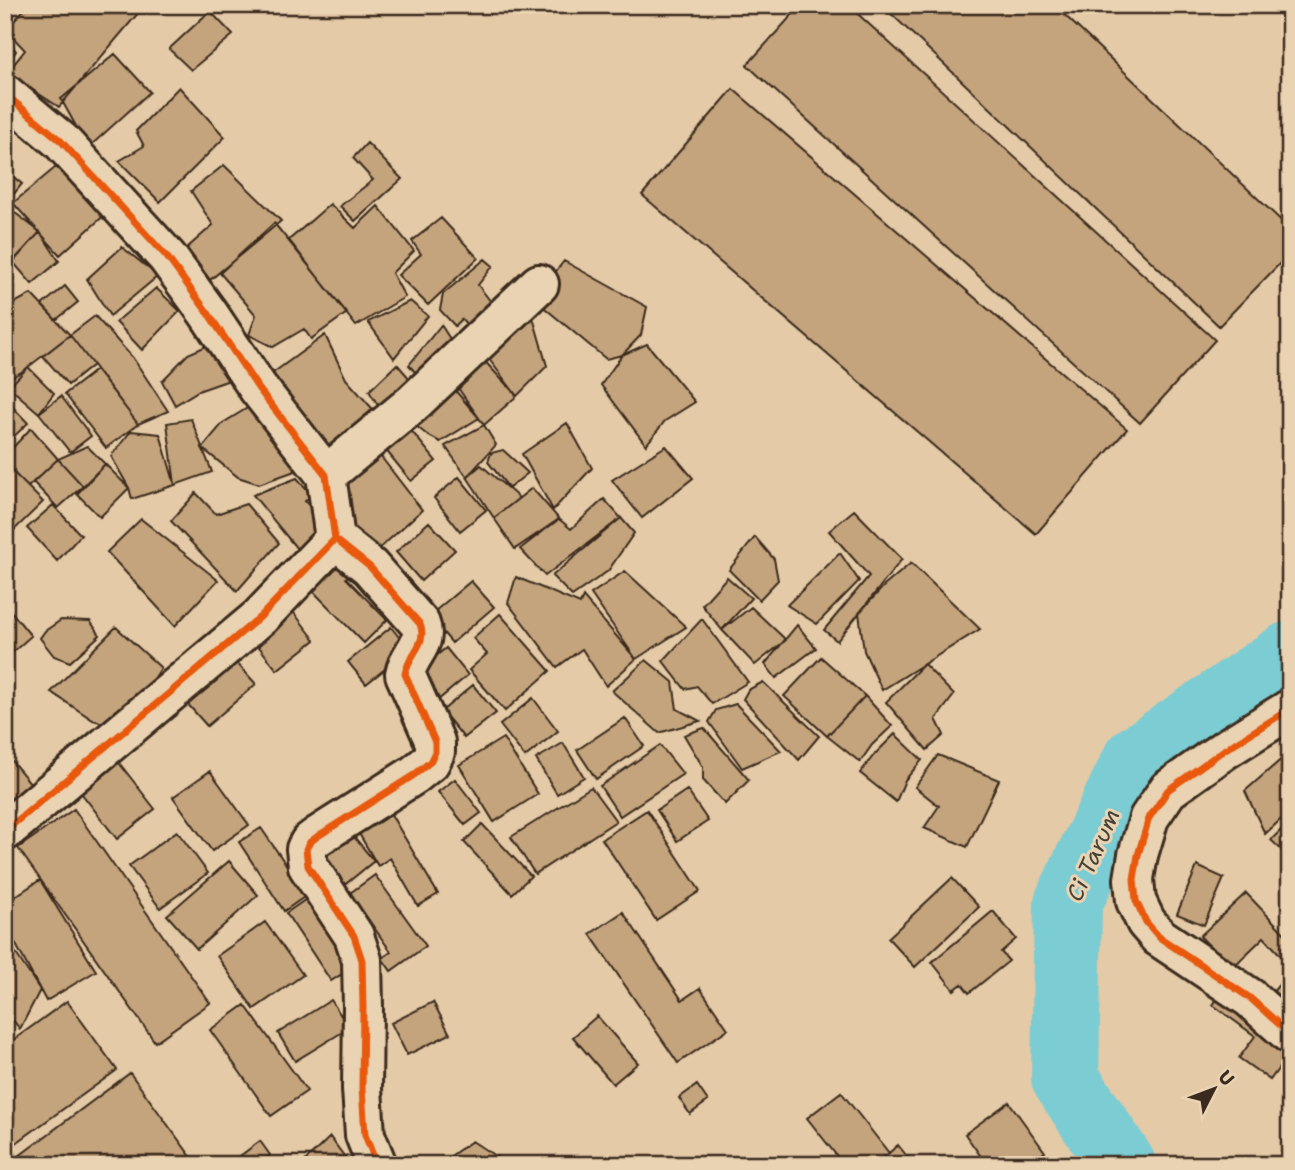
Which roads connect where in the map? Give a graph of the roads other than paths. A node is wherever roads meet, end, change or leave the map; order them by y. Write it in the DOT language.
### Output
graph roads {
  1 [pos="5,94"];
  2 [pos="539,284"];
  3 [pos="326,475"];
  4 [pos="335,539"];
  5 [pos="1290,709"];
  6 [pos="5,831"];
  7 [pos="1290,1034"];
  8 [pos="377,1165"];
  1 -- 3 [label="street"];
  2 -- 3 [label="street"];
  3 -- 4 [label="street"];
  4 -- 6 [label="street"];
  4 -- 8 [label="street"];
  5 -- 7 [label="street"];
}
